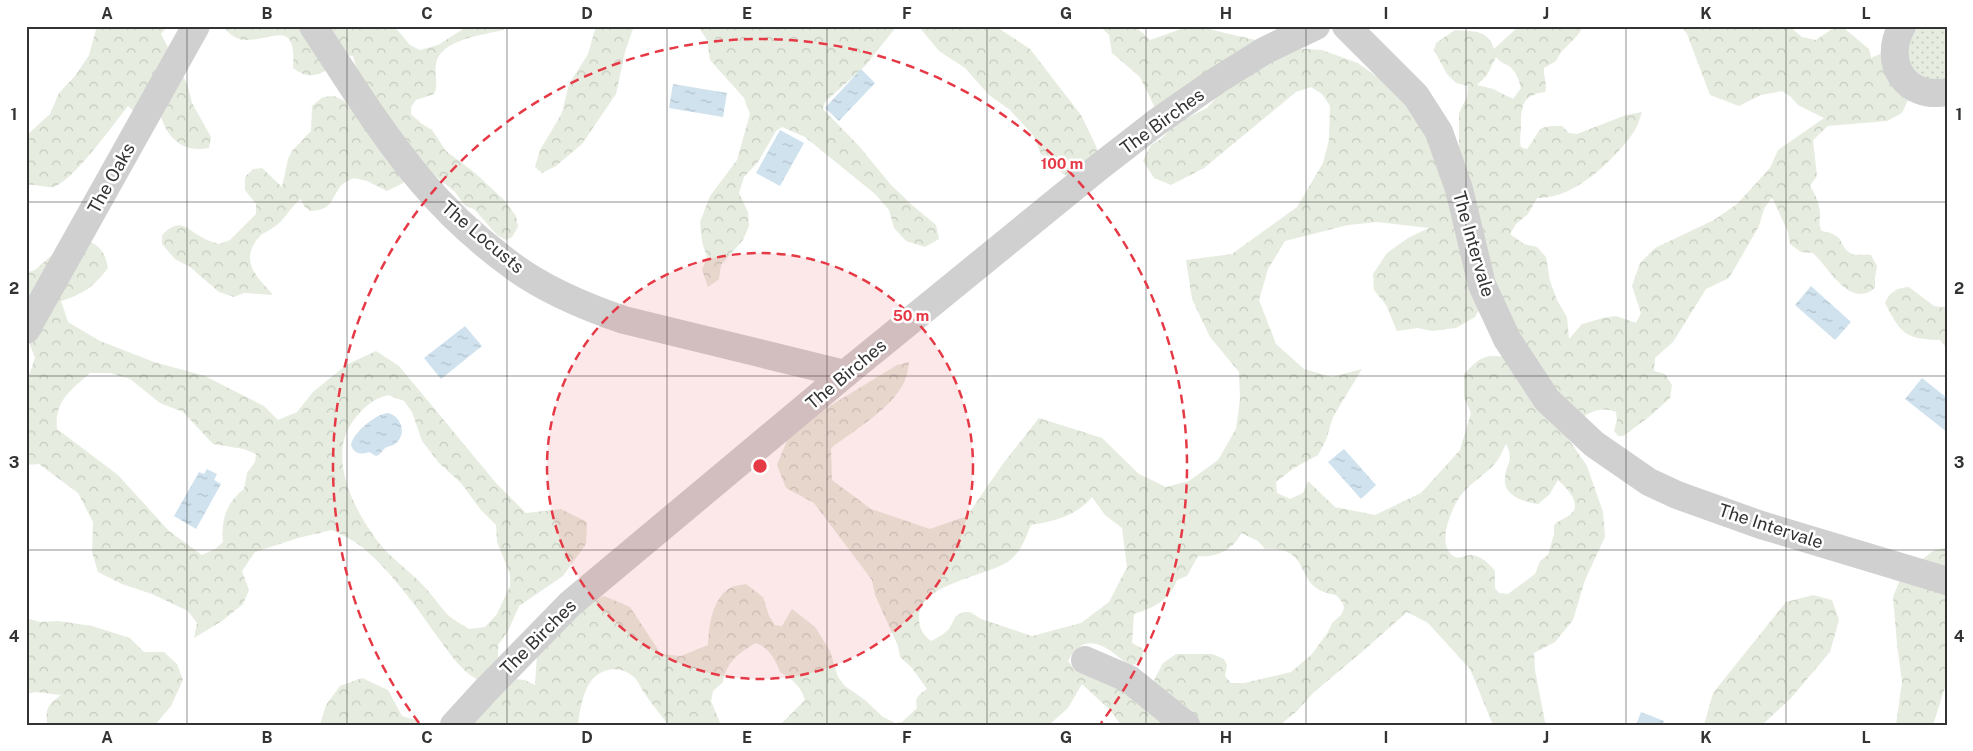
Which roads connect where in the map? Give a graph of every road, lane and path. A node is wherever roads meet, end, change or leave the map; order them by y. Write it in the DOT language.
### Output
graph roads {
  1 [pos="196,26"];
  2 [pos="313,26"];
  3 [pos="1316,26"];
  4 [pos="1346,26"];
  5 [pos="1902,26"];
  6 [pos="1947,92"];
  7 [pos="26,330"];
  8 [pos="845,374"];
  9 [pos="1947,580"];
  10 [pos="1085,660"];
  11 [pos="454,725"];
  12 [pos="1186,725"];
  1 -- 7 [label="street, The Oaks"];
  2 -- 8 [label="street, The Locusts"];
  3 -- 8 [label="street, The Birches"];
  4 -- 9 [label="street, The Intervale"];
  5 -- 6 [label="street"];
  8 -- 11 [label="street, The Birches"];
  10 -- 12 [label="street"];
}
